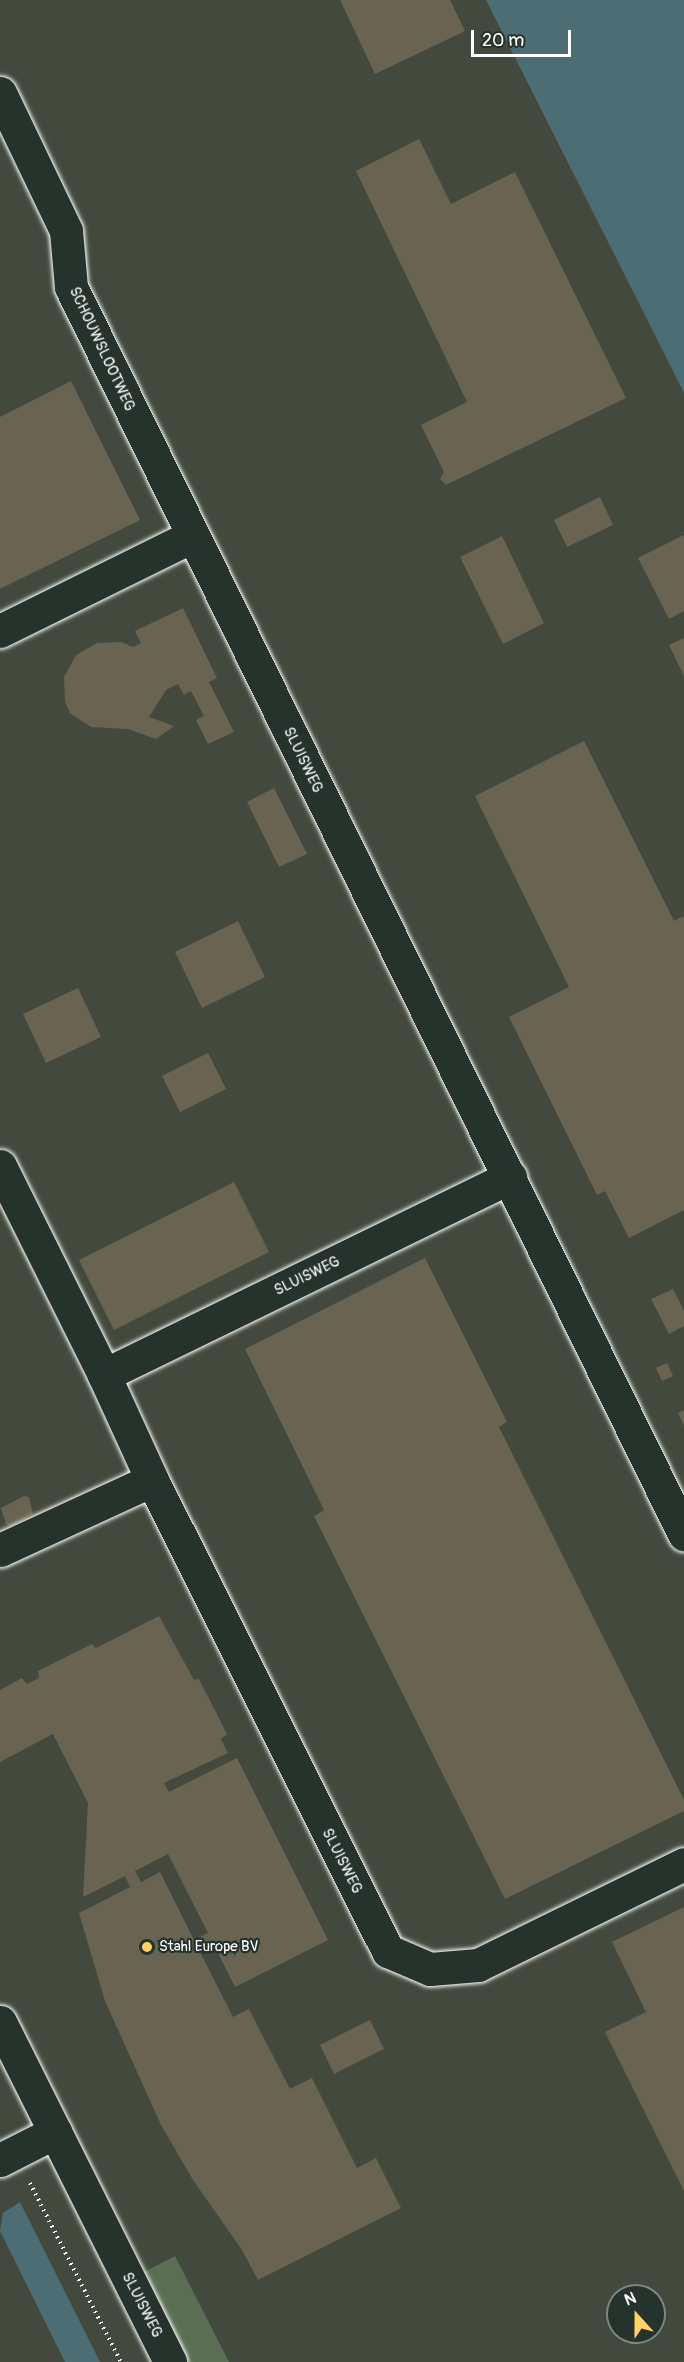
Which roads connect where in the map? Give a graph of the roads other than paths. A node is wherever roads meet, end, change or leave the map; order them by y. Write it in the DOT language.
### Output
graph roads {
  1 [pos="0,93"];
  2 [pos="192,536"];
  3 [pos="0,631"];
  4 [pos="0,1166"];
  5 [pos="510,1177"];
  6 [pos="104,1375"];
  7 [pos="152,1480"];
  8 [pos="684,1534"];
  9 [pos="0,1550"];
  10 [pos="684,1864"];
  11 [pos="0,2022"];
  12 [pos="55,2132"];
  13 [pos="7,2156"];
  14 [pos="170,2362"];
  1 -- 2 [label="street, SCHOUWSLOOTWEG"];
  2 -- 3 [label="street"];
  2 -- 5 [label="street, SLUISWEG"];
  4 -- 6 [label="street, SLUISWEG"];
  5 -- 6 [label="street, SLUISWEG"];
  5 -- 8 [label="street, SLUISWEG"];
  6 -- 7 [label="street, SLUISWEG"];
  7 -- 9 [label="street"];
  7 -- 10 [label="street, SLUISWEG"];
  11 -- 12 [label="street, SLUISWEG"];
  12 -- 13 [label="street"];
  12 -- 14 [label="street, SLUISWEG"];
}
